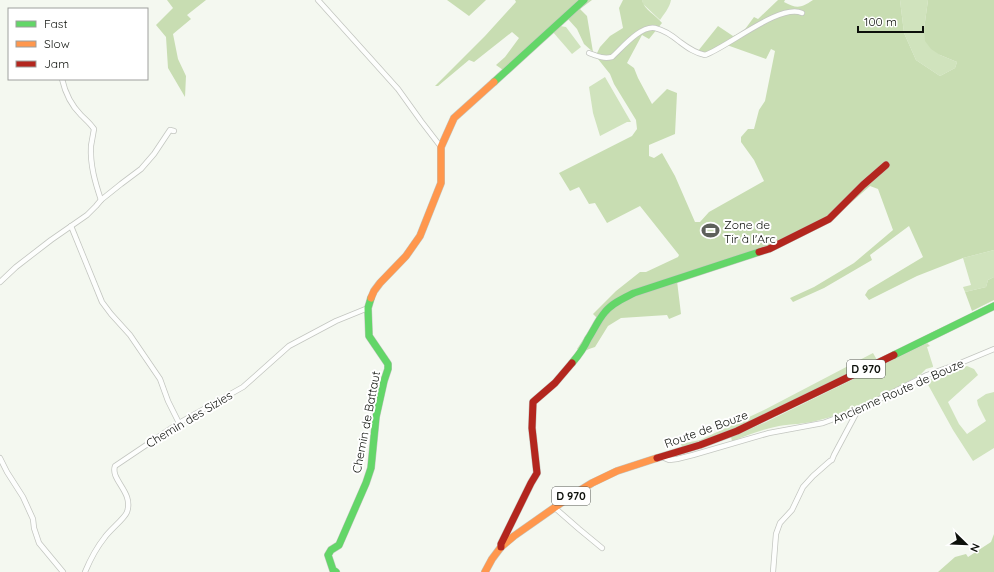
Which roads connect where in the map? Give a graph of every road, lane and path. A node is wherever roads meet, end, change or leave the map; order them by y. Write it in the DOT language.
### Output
graph roads {
  1 [pos="318,0"];
  2 [pos="584,0"];
  3 [pos="802,13"];
  4 [pos="589,53"];
  5 [pos="62,80"];
  6 [pos="174,131"];
  7 [pos="441,147"];
  8 [pos="886,165"];
  9 [pos="101,200"];
  10 [pos="71,226"];
  11 [pos="0,282"];
  12 [pos="994,306"];
  13 [pos="368,308"];
  14 [pos="994,349"];
  15 [pos="858,410"];
  16 [pos="179,423"];
  17 [pos="661,456"];
  18 [pos="0,458"];
  19 [pos="555,508"];
  20 [pos="501,547"];
  21 [pos="602,548"];
  22 [pos="62,572"];
  23 [pos="85,572"];
  24 [pos="336,572"];
  25 [pos="485,572"];
  26 [pos="773,572"];
  1 -- 7 [label="street"];
  2 -- 7 [label="street"];
  3 -- 4 [label="street"];
  5 -- 9 [label="street"];
  6 -- 9 [label="street"];
  7 -- 13 [label="street, Chemin de Battaut"];
  8 -- 20 [label="street"];
  9 -- 10 [label="street"];
  10 -- 11 [label="street"];
  10 -- 16 [label="street"];
  12 -- 17 [label="street, Route de Bouze / D 970"];
  13 -- 16 [label="street, Chemin des Sizies"];
  13 -- 24 [label="street, Chemin de Battaut"];
  14 -- 15 [label="street, Ancienne Route de Bouze"];
  15 -- 17 [label="street, Ancienne Route de Bouze"];
  15 -- 26 [label="street"];
  16 -- 23 [label="street, Chemin des Sizies"];
  17 -- 19 [label="street, Route de Bouze / D 970"];
  18 -- 22 [label="street"];
  19 -- 20 [label="street, Route de Bouze / D 970"];
  19 -- 21 [label="street"];
  20 -- 25 [label="street, Route de Bouze / D 970"];
}
